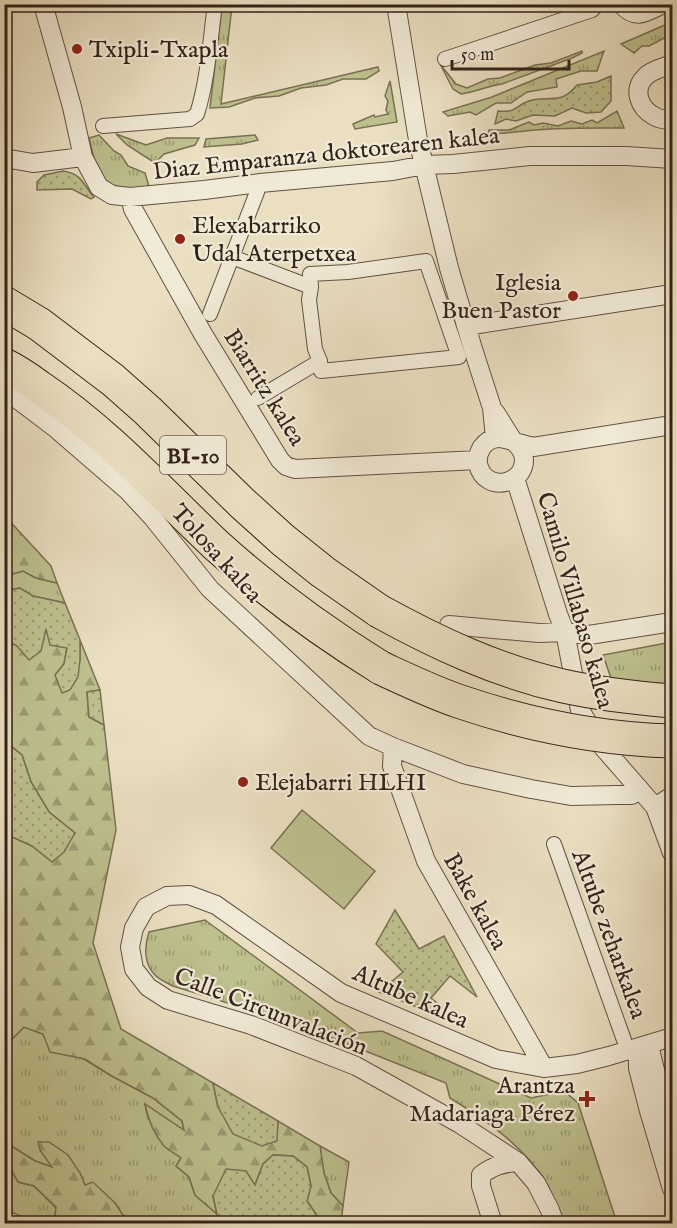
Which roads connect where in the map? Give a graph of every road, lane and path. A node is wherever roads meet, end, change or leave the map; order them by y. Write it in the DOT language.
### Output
graph roads {
  1 [pos="43,4"];
  2 [pos="215,4"];
  3 [pos="396,4"];
  4 [pos="598,4"];
  5 [pos="663,4"];
  6 [pos="623,8"];
  7 [pos="444,59"];
  8 [pos="672,64"];
  9 [pos="672,120"];
  10 [pos="103,126"];
  11 [pos="83,157"];
  12 [pos="4,158"];
  13 [pos="672,159"];
  14 [pos="424,165"];
  15 [pos="257,192"];
  16 [pos="130,197"];
  17 [pos="232,257"];
  18 [pos="311,287"];
  19 [pos="672,294"];
  20 [pos="4,303"];
  21 [pos="210,314"];
  22 [pos="466,326"];
  23 [pos="320,361"];
  24 [pos="4,365"];
  25 [pos="4,391"];
  26 [pos="258,398"];
  27 [pos="492,408"];
  28 [pos="672,425"];
  29 [pos="495,438"];
  30 [pos="514,442"];
  31 [pos="478,460"];
  32 [pos="515,478"];
  33 [pos="672,622"];
  34 [pos="449,625"];
  35 [pos="565,632"];
  36 [pos="672,701"];
  37 [pos="672,741"];
  38 [pos="393,747"];
  39 [pos="639,788"];
  40 [pos="672,796"];
  41 [pos="655,807"];
  42 [pos="554,844"];
  43 [pos="672,853"];
  44 [pos="216,905"];
  45 [pos="672,1037"];
  46 [pos="624,1040"];
  47 [pos="646,1046"];
  48 [pos="544,1068"];
  49 [pos="672,1132"];
  50 [pos="518,1162"];
  51 [pos="672,1189"];
  52 [pos="493,1224"];
  53 [pos="555,1224"];
  1 -- 11 [label="street, Diaz Emparanza doktorearen kalea"];
  2 -- 10 [label="street"];
  3 -- 14 [label="street"];
  4 -- 7 [label="street"];
  5 -- 6 [label="street"];
  8 -- 9 [label="street"];
  11 -- 12 [label="street"];
  11 -- 16 [label="street, Diaz Emparanza doktorearen kalea"];
  13 -- 14 [label="street, Diaz Emparanza doktorearen kalea"];
  14 -- 16 [label="street, Diaz Emparanza doktorearen kalea"];
  14 -- 22 [label="street"];
  15 -- 17 [label="street"];
  16 -- 31 [label="street, Biarritz kalea"];
  17 -- 18 [label="street"];
  17 -- 21 [label="street"];
  18 -- 23 [label="street"];
  18 -- 23 [label="street"];
  19 -- 22 [label="street"];
  20 -- 36 [label="highway, BI-10, bridge"];
  22 -- 27 [label="street"];
  23 -- 26 [label="street"];
  24 -- 37 [label="highway, BI-10, bridge"];
  25 -- 38 [label="street, Tolosa kalea"];
  27 -- 29 [label="street"];
  27 -- 30 [label="street"];
  28 -- 30 [label="street"];
  29 -- 30 [label="street"];
  29 -- 31 [label="street"];
  30 -- 32 [label="street"];
  31 -- 32 [label="street"];
  32 -- 35 [label="street, Camilo Villabaso kalea"];
  33 -- 35 [label="street"];
  34 -- 35 [label="street"];
  35 -- 39 [label="street, Camilo Villabaso kalea"];
  38 -- 39 [label="street, Tolosa kalea"];
  38 -- 48 [label="street, Bake kalea"];
  39 -- 41 [label="street, Camilo Villabaso kalea"];
  40 -- 41 [label="street"];
  41 -- 43 [label="street, Camilo Villabaso kalea"];
  42 -- 46 [label="street, Altube zeharkalea"];
  44 -- 48 [label="street, Altube kalea"];
  44 -- 50 [label="street, Calle Circunvalación"];
  45 -- 47 [label="street"];
  47 -- 48 [label="street, Altube kalea"];
  47 -- 49 [label="street"];
  47 -- 51 [label="street"];
  50 -- 52 [label="street"];
  50 -- 53 [label="street, Calle Circunvalación"];
}
